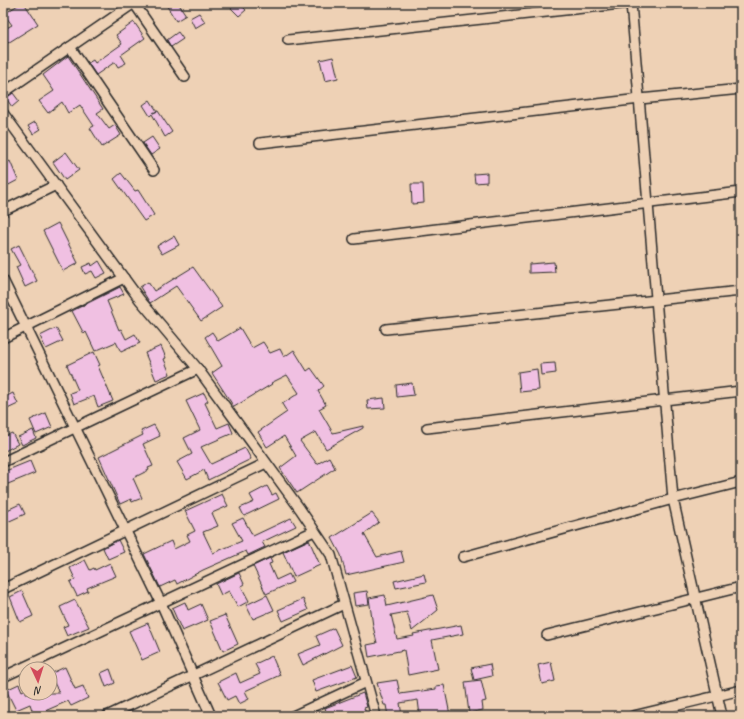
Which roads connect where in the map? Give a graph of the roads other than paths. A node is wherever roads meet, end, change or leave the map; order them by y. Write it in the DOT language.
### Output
graph roads {
  1 [pos="134,3"];
  2 [pos="630,3"];
  3 [pos="288,40"];
  4 [pos="70,47"];
  5 [pos="185,77"];
  6 [pos="741,89"];
  7 [pos="3,93"];
  8 [pos="640,99"];
  9 [pos="3,113"];
  10 [pos="260,143"];
  11 [pos="154,170"];
  12 [pos="56,185"];
  13 [pos="741,192"];
  14 [pos="649,203"];
  15 [pos="3,211"];
  16 [pos="354,239"];
  17 [pos="124,278"];
  18 [pos="3,280"];
  19 [pos="741,291"];
  20 [pos="655,300"];
  21 [pos="27,326"];
  22 [pos="386,329"];
  23 [pos="3,338"];
  24 [pos="198,369"];
  25 [pos="741,391"];
  26 [pos="664,399"];
  27 [pos="75,428"];
  28 [pos="427,428"];
  29 [pos="3,462"];
  30 [pos="266,463"];
  31 [pos="741,482"];
  32 [pos="673,499"];
  33 [pos="126,530"];
  34 [pos="314,531"];
  35 [pos="463,557"];
  36 [pos="741,587"];
  37 [pos="3,589"];
  38 [pos="695,598"];
  39 [pos="161,603"];
  40 [pos="344,604"];
  41 [pos="547,636"];
  42 [pos="193,675"];
  43 [pos="3,677"];
  44 [pos="366,682"];
  45 [pos="741,690"];
  46 [pos="717,695"];
  47 [pos="107,716"];
  48 [pos="211,716"];
  49 [pos="293,716"];
  50 [pos="376,716"];
  51 [pos="633,716"];
  52 [pos="722,716"];
  1 -- 4 [label="street"];
  1 -- 5 [label="street"];
  2 -- 3 [label="street"];
  2 -- 8 [label="street"];
  4 -- 7 [label="street"];
  4 -- 11 [label="street"];
  6 -- 8 [label="street"];
  8 -- 10 [label="street"];
  8 -- 14 [label="street"];
  9 -- 12 [label="street"];
  12 -- 15 [label="street"];
  12 -- 17 [label="street"];
  13 -- 14 [label="street"];
  14 -- 16 [label="street"];
  14 -- 20 [label="street"];
  17 -- 21 [label="street"];
  17 -- 24 [label="street"];
  18 -- 21 [label="street"];
  19 -- 20 [label="street"];
  20 -- 22 [label="street"];
  20 -- 26 [label="street"];
  21 -- 23 [label="street"];
  21 -- 27 [label="street"];
  24 -- 27 [label="street"];
  24 -- 30 [label="street"];
  25 -- 26 [label="street"];
  26 -- 28 [label="street"];
  26 -- 32 [label="street"];
  27 -- 29 [label="street"];
  27 -- 33 [label="street"];
  30 -- 33 [label="street"];
  30 -- 34 [label="street"];
  31 -- 32 [label="street"];
  32 -- 35 [label="street"];
  32 -- 38 [label="street"];
  33 -- 37 [label="street"];
  33 -- 39 [label="street"];
  34 -- 39 [label="street"];
  34 -- 40 [label="street"];
  36 -- 38 [label="street"];
  38 -- 41 [label="street"];
  38 -- 46 [label="street"];
  39 -- 42 [label="street"];
  39 -- 43 [label="street"];
  40 -- 42 [label="street"];
  40 -- 44 [label="street"];
  42 -- 47 [label="street"];
  42 -- 48 [label="street"];
  44 -- 49 [label="street"];
  44 -- 50 [label="street"];
  45 -- 46 [label="street"];
  46 -- 51 [label="street"];
  46 -- 52 [label="street"];
}
